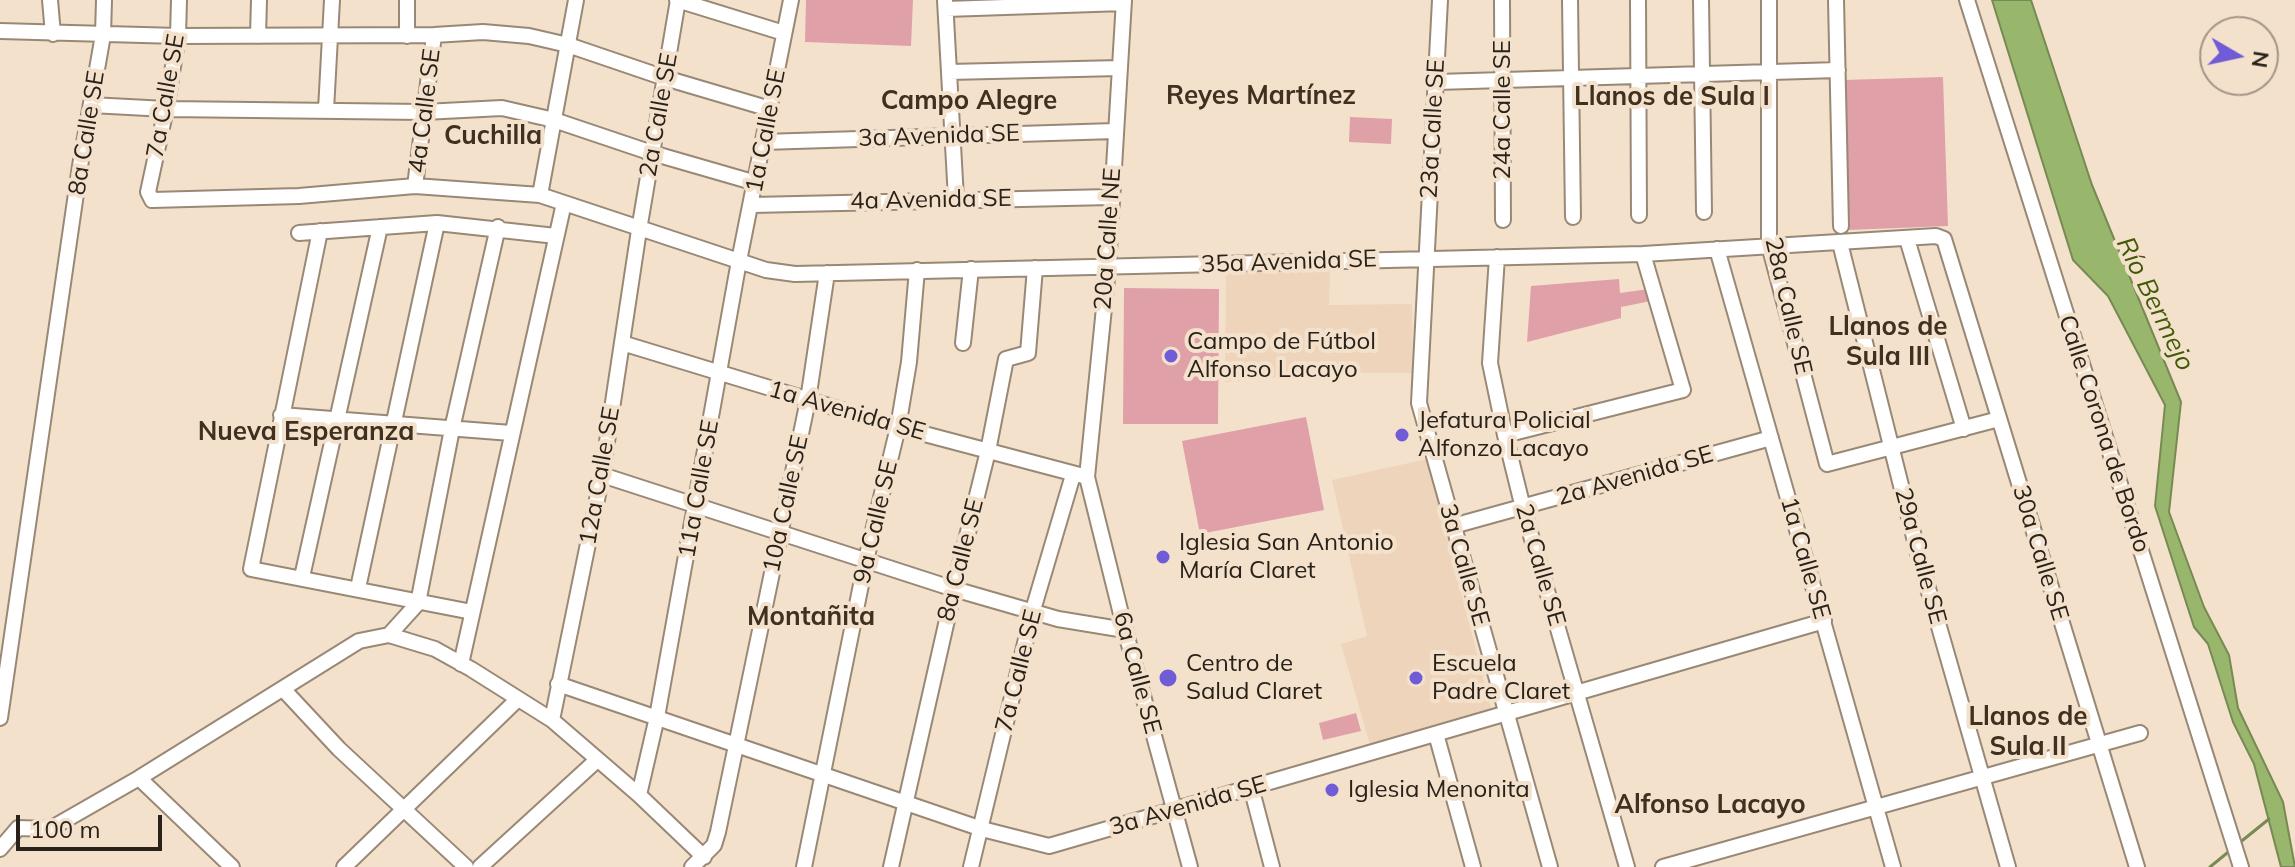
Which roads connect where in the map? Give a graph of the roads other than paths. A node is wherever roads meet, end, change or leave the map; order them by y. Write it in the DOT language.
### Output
graph roads {
  1 [pos="50,0"];
  2 [pos="104,0"];
  3 [pos="179,0"];
  4 [pos="259,0"];
  5 [pos="332,0"];
  6 [pos="407,0"];
  7 [pos="576,0"];
  8 [pos="678,0"];
  9 [pos="791,0"];
  10 [pos="1440,0"];
  11 [pos="1502,0"];
  12 [pos="1570,0"];
  13 [pos="1638,0"];
  14 [pos="1701,0"];
  15 [pos="1769,0"];
  16 [pos="1836,0"];
  17 [pos="1967,0"];
  18 [pos="1124,1"];
  19 [pos="946,5"];
  20 [pos="0,31"];
  21 [pos="784,33"];
  22 [pos="53,34"];
  23 [pos="103,35"];
  24 [pos="332,35"];
  25 [pos="434,35"];
  26 [pos="178,36"];
  27 [pos="258,36"];
  28 [pos="407,36"];
  29 [pos="568,45"];
  30 [pos="1120,68"];
  31 [pos="1838,70"];
  32 [pos="949,72"];
  33 [pos="1769,72"];
  34 [pos="1702,74"];
  35 [pos="1639,76"];
  36 [pos="665,78"];
  37 [pos="1573,78"];
  38 [pos="1502,80"];
  39 [pos="1437,82"];
  40 [pos="91,105"];
  41 [pos="166,109"];
  42 [pos="770,109"];
  43 [pos="326,110"];
  44 [pos="424,112"];
  45 [pos="554,120"];
  46 [pos="1115,131"];
  47 [pos="952,135"];
  48 [pos="763,142"];
  49 [pos="652,153"];
  50 [pos="756,183"];
  51 [pos="415,186"];
  52 [pos="148,192"];
  53 [pos="540,195"];
  54 [pos="1111,197"];
  55 [pos="956,199"];
  56 [pos="564,203"];
  57 [pos="752,205"];
  58 [pos="1704,212"];
  59 [pos="1639,215"];
  60 [pos="1573,217"];
  61 [pos="1503,220"];
  62 [pos="437,223"];
  63 [pos="1841,226"];
  64 [pos="380,227"];
  65 [pos="498,227"];
  66 [pos="639,230"];
  67 [pos="320,231"];
  68 [pos="299,233"];
  69 [pos="556,236"];
  70 [pos="1907,239"];
  71 [pos="1944,239"];
  72 [pos="1840,243"];
  73 [pos="1769,245"];
  74 [pos="1717,249"];
  75 [pos="1643,254"];
  76 [pos="1497,257"];
  77 [pos="1426,258"];
  78 [pos="739,261"];
  79 [pos="1035,268"];
  80 [pos="1108,268"];
  81 [pos="971,269"];
  82 [pos="917,270"];
  83 [pos="827,273"];
  84 [pos="622,343"];
  85 [pos="963,343"];
  86 [pos="719,373"];
  87 [pos="808,400"];
  88 [pos="281,415"];
  89 [pos="338,419"];
  90 [pos="1999,419"];
  91 [pos="393,424"];
  92 [pos="898,427"];
  93 [pos="452,429"];
  94 [pos="1964,429"];
  95 [pos="511,433"];
  96 [pos="1505,435"];
  97 [pos="1771,438"];
  98 [pos="1891,448"];
  99 [pos="988,451"];
  100 [pos="602,475"];
  101 [pos="1080,476"];
  102 [pos="696,506"];
  103 [pos="1523,508"];
  104 [pos="1453,526"];
  105 [pos="780,533"];
  106 [pos="866,560"];
  107 [pos="302,577"];
  108 [pos="358,588"];
  109 [pos="954,589"];
  110 [pos="418,603"];
  111 [pos="1033,610"];
  112 [pos="472,612"];
  113 [pos="1824,621"];
  114 [pos="1125,630"];
  115 [pos="389,635"];
  116 [pos="461,664"];
  117 [pos="558,684"];
  118 [pos="283,689"];
  119 [pos="1578,692"];
  120 [pos="518,699"];
  121 [pos="1505,714"];
  122 [pos="657,717"];
  123 [pos="0,718"];
  124 [pos="552,720"];
  125 [pos="2140,733"];
  126 [pos="1436,734"];
  127 [pos="2099,745"];
  128 [pos="738,746"];
  129 [pos="597,760"];
  130 [pos="823,774"];
  131 [pos="139,778"];
  132 [pos="1982,778"];
  133 [pos="1251,787"];
  134 [pos="639,795"];
  135 [pos="906,803"];
  136 [pos="1876,808"];
  137 [pos="404,809"];
  138 [pos="1174,810"];
  139 [pos="982,829"];
  140 [pos="0,849"];
  141 [pos="698,862"];
  142 [pos="232,867"];
  143 [pos="344,867"];
  144 [pos="466,867"];
  145 [pos="480,867"];
  146 [pos="804,867"];
  147 [pos="891,867"];
  148 [pos="971,867"];
  149 [pos="1190,867"];
  150 [pos="1272,867"];
  151 [pos="1473,867"];
  152 [pos="1550,867"];
  153 [pos="1627,867"];
  154 [pos="1663,867"];
  155 [pos="1893,867"];
  156 [pos="2008,867"];
  157 [pos="2137,867"];
  158 [pos="2241,867"];
  1 -- 22 [label="street"];
  2 -- 23 [label="street, 8a Calle SE"];
  3 -- 26 [label="street, 7a Calle SE"];
  4 -- 27 [label="street"];
  5 -- 24 [label="street"];
  6 -- 28 [label="street, 4a Calle SE"];
  7 -- 29 [label="street"];
  8 -- 21 [label="street"];
  8 -- 36 [label="street, 2a Calle SE"];
  9 -- 21 [label="street, 1a Calle SE"];
  10 -- 39 [label="street, 23a Calle SE"];
  11 -- 38 [label="street, 24a Calle SE"];
  12 -- 37 [label="street"];
  13 -- 35 [label="street"];
  14 -- 34 [label="street"];
  15 -- 33 [label="street, 28a Calle SE"];
  16 -- 31 [label="street"];
  17 -- 158 [label="street, Calle Corona de Bordo"];
  18 -- 19 [label="street"];
  18 -- 30 [label="street, 20a Calle NE"];
  19 -- 32 [label="street"];
  20 -- 22 [label="street"];
  21 -- 42 [label="street, 1a Calle SE"];
  22 -- 23 [label="street"];
  23 -- 26 [label="street"];
  23 -- 40 [label="street, 8a Calle SE"];
  24 -- 27 [label="street"];
  24 -- 28 [label="street"];
  24 -- 43 [label="street"];
  25 -- 28 [label="street"];
  25 -- 29 [label="street"];
  25 -- 44 [label="street, 4a Calle SE"];
  26 -- 27 [label="street"];
  26 -- 41 [label="street, 7a Calle SE"];
  29 -- 36 [label="street"];
  29 -- 45 [label="street"];
  30 -- 32 [label="street"];
  30 -- 46 [label="street, 20a Calle NE"];
  31 -- 33 [label="street"];
  31 -- 63 [label="street"];
  32 -- 47 [label="street"];
  33 -- 34 [label="street"];
  33 -- 73 [label="street, 28a Calle SE"];
  34 -- 35 [label="street"];
  34 -- 58 [label="street"];
  35 -- 37 [label="street"];
  35 -- 59 [label="street"];
  36 -- 42 [label="street"];
  36 -- 49 [label="street, 2a Calle SE"];
  37 -- 38 [label="street"];
  37 -- 60 [label="street"];
  38 -- 39 [label="street"];
  38 -- 61 [label="street, 24a Calle SE"];
  39 -- 77 [label="street, 23a Calle SE"];
  40 -- 41 [label="street"];
  40 -- 123 [label="street, 8a Calle SE"];
  41 -- 43 [label="street"];
  41 -- 52 [label="street, 7a Calle SE"];
  42 -- 48 [label="street, 1a Calle SE"];
  43 -- 44 [label="street"];
  44 -- 45 [label="street"];
  44 -- 51 [label="street, 4a Calle SE"];
  45 -- 49 [label="street"];
  45 -- 53 [label="street"];
  46 -- 47 [label="street, 3a Avenida SE"];
  46 -- 54 [label="street, 20a Calle NE"];
  47 -- 48 [label="street, 3a Avenida SE"];
  47 -- 55 [label="street"];
  48 -- 50 [label="street, 1a Calle SE"];
  49 -- 50 [label="street"];
  49 -- 66 [label="street, 2a Calle SE"];
  50 -- 57 [label="street, 1a Calle SE"];
  51 -- 52 [label="street, 35a Avenida SE"];
  51 -- 53 [label="street, 35a Avenida SE"];
  53 -- 56 [label="street, 35a Avenida SE"];
  54 -- 55 [label="street, 4a Avenida SE"];
  54 -- 80 [label="street, 20a Calle NE"];
  55 -- 57 [label="street, 4a Avenida SE"];
  56 -- 66 [label="street, 35a Avenida SE"];
  56 -- 69 [label="street"];
  57 -- 78 [label="street, 1a Calle SE"];
  62 -- 64 [label="street"];
  62 -- 65 [label="street"];
  62 -- 91 [label="street"];
  64 -- 67 [label="street"];
  64 -- 89 [label="street"];
  65 -- 69 [label="street"];
  65 -- 93 [label="street"];
  66 -- 78 [label="street, 35a Avenida SE"];
  66 -- 84 [label="street, 12a Calle SE"];
  67 -- 68 [label="street"];
  67 -- 88 [label="street"];
  69 -- 95 [label="street"];
  70 -- 71 [label="street, 35a Avenida SE"];
  70 -- 72 [label="street, 35a Avenida SE"];
  70 -- 94 [label="street"];
  71 -- 90 [label="street, 30a Calle SE"];
  72 -- 73 [label="street, 35a Avenida SE"];
  72 -- 98 [label="street, 29a Calle SE"];
  73 -- 74 [label="street, 35a Avenida SE"];
  73 -- 98 [label="street, 28a Calle SE"];
  74 -- 75 [label="street, 35a Avenida SE"];
  74 -- 97 [label="street, 1a Calle SE"];
  75 -- 76 [label="street, 35a Avenida SE"];
  75 -- 96 [label="street"];
  76 -- 77 [label="street, 35a Avenida SE"];
  76 -- 96 [label="street, 2a Calle SE"];
  77 -- 80 [label="street, 35a Avenida SE"];
  77 -- 104 [label="street, 3a Calle SE"];
  78 -- 83 [label="street, 35a Avenida SE"];
  78 -- 86 [label="street, 11a Calle SE"];
  79 -- 80 [label="street, 35a Avenida SE"];
  79 -- 81 [label="street, 35a Avenida SE"];
  79 -- 99 [label="street, 8a Calle SE"];
  80 -- 101 [label="street, 20a Calle NE"];
  81 -- 82 [label="street, 35a Avenida SE"];
  81 -- 85 [label="street"];
  82 -- 83 [label="street, 35a Avenida SE"];
  82 -- 92 [label="street, 9a Calle SE"];
  83 -- 87 [label="street, 10a Calle SE"];
  84 -- 86 [label="street, 1a Avenida SE"];
  84 -- 100 [label="street, 12a Calle SE"];
  86 -- 87 [label="street, 1a Avenida SE"];
  86 -- 102 [label="street, 11a Calle SE"];
  87 -- 92 [label="street, 1a Avenida SE"];
  87 -- 105 [label="street, 10a Calle SE"];
  88 -- 89 [label="street"];
  88 -- 107 [label="street"];
  89 -- 91 [label="street"];
  89 -- 107 [label="street"];
  90 -- 94 [label="street"];
  90 -- 127 [label="street, 30a Calle SE"];
  91 -- 93 [label="street"];
  91 -- 108 [label="street"];
  92 -- 99 [label="street, 1a Avenida SE"];
  92 -- 106 [label="street, 9a Calle SE"];
  93 -- 95 [label="street"];
  93 -- 110 [label="street"];
  94 -- 98 [label="street"];
  95 -- 112 [label="street"];
  96 -- 103 [label="street, 2a Calle SE"];
  97 -- 103 [label="street, 2a Avenida SE"];
  97 -- 113 [label="street, 1a Calle SE"];
  98 -- 132 [label="street, 29a Calle SE"];
  99 -- 101 [label="street, 1a Avenida SE"];
  99 -- 109 [label="street, 8a Calle SE"];
  100 -- 102 [label="street"];
  100 -- 117 [label="street, 12a Calle SE"];
  101 -- 111 [label="street, 7a Calle SE"];
  101 -- 114 [label="street, 6a Calle SE"];
  102 -- 105 [label="street"];
  102 -- 122 [label="street, 11a Calle SE"];
  103 -- 104 [label="street, 2a Avenida SE"];
  103 -- 119 [label="street, 2a Calle SE"];
  104 -- 121 [label="street, 3a Calle SE"];
  105 -- 106 [label="street"];
  105 -- 128 [label="street, 10a Calle SE"];
  106 -- 109 [label="street"];
  106 -- 130 [label="street, 9a Calle SE"];
  107 -- 108 [label="street"];
  108 -- 110 [label="street"];
  109 -- 111 [label="street"];
  109 -- 135 [label="street, 8a Calle SE"];
  110 -- 112 [label="street"];
  110 -- 115 [label="street"];
  111 -- 114 [label="street"];
  111 -- 139 [label="street, 7a Calle SE"];
  112 -- 116 [label="street"];
  113 -- 119 [label="street, 3a Avenida SE"];
  113 -- 136 [label="street, 1a Calle SE"];
  114 -- 138 [label="street, 6a Calle SE"];
  115 -- 116 [label="street"];
  115 -- 118 [label="street"];
  116 -- 120 [label="street"];
  117 -- 122 [label="street, 3a Avenida SE"];
  117 -- 124 [label="street, 12a Calle SE"];
  118 -- 131 [label="street"];
  118 -- 137 [label="street"];
  119 -- 121 [label="street, 3a Avenida SE"];
  119 -- 153 [label="street, 2a Calle SE"];
  120 -- 124 [label="street"];
  120 -- 137 [label="street"];
  121 -- 126 [label="street, 3a Avenida SE"];
  121 -- 152 [label="street, 3a Calle SE"];
  122 -- 128 [label="street, 3a Avenida SE"];
  122 -- 134 [label="street, 11a Calle SE"];
  124 -- 129 [label="street"];
  125 -- 127 [label="street"];
  126 -- 133 [label="street, 3a Avenida SE"];
  126 -- 151 [label="street"];
  127 -- 132 [label="street"];
  127 -- 157 [label="street, 30a Calle SE"];
  128 -- 130 [label="street, 3a Avenida SE"];
  128 -- 141 [label="street, 10a Calle SE"];
  129 -- 134 [label="street"];
  129 -- 145 [label="street"];
  130 -- 135 [label="street, 3a Avenida SE"];
  130 -- 146 [label="street, 9a Calle SE"];
  131 -- 140 [label="street"];
  131 -- 142 [label="street"];
  132 -- 136 [label="street"];
  132 -- 156 [label="street, 29a Calle SE"];
  133 -- 138 [label="street, 3a Avenida SE"];
  133 -- 150 [label="street"];
  134 -- 141 [label="street"];
  135 -- 139 [label="street, 3a Avenida SE"];
  135 -- 147 [label="street, 8a Calle SE"];
  136 -- 154 [label="street"];
  136 -- 155 [label="street, 1a Calle SE"];
  137 -- 143 [label="street"];
  137 -- 144 [label="street"];
  138 -- 139 [label="street, 3a Avenida SE"];
  138 -- 149 [label="street, 6a Calle SE"];
  139 -- 148 [label="street, 7a Calle SE"];
}
